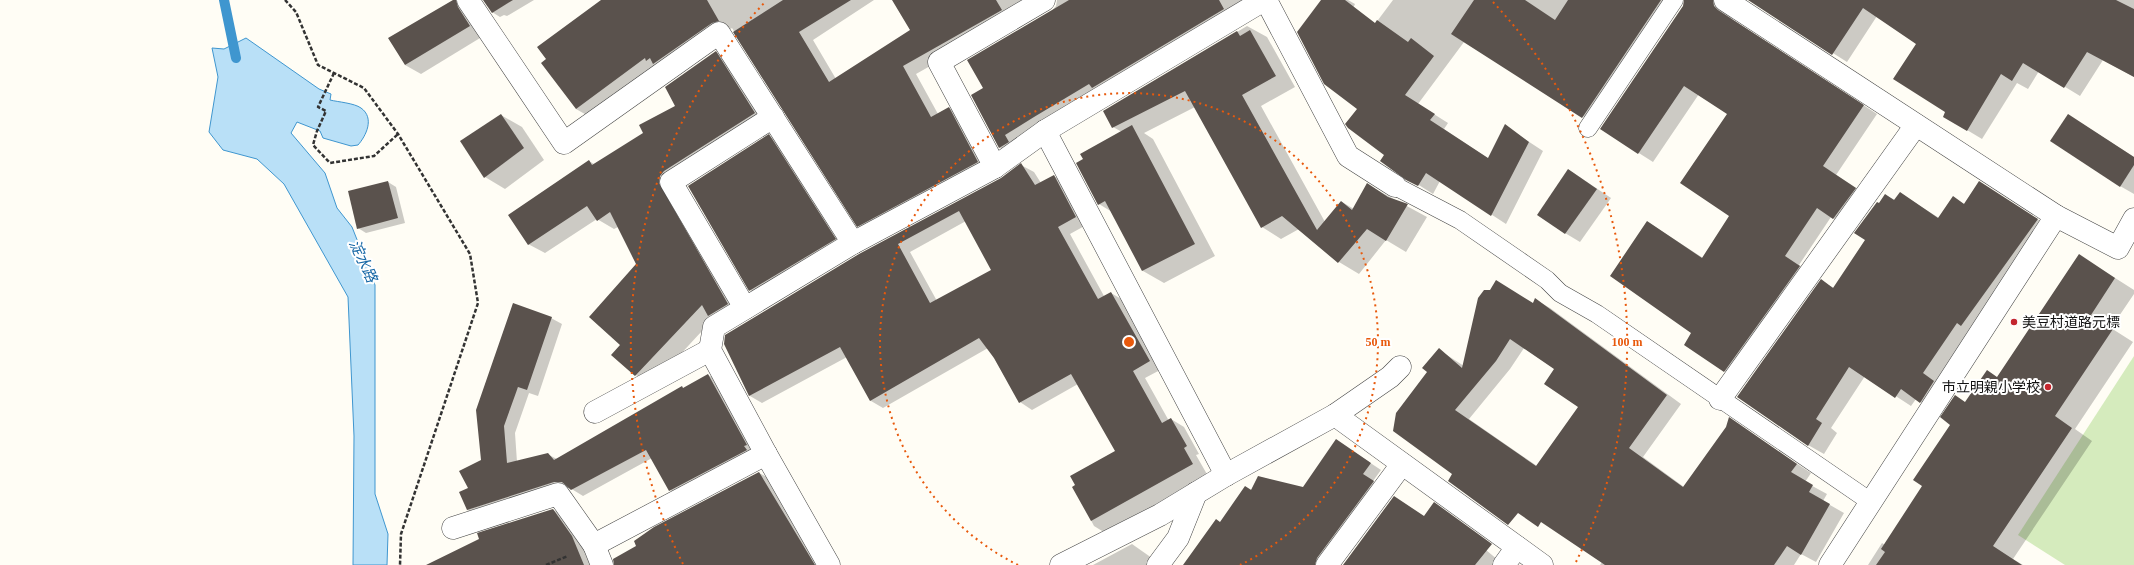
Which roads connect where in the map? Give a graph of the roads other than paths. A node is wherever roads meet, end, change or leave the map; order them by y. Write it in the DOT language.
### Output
graph roads {
  1 [pos="468,0"];
  2 [pos="1044,0"];
  3 [pos="1265,0"];
  4 [pos="1674,0"];
  5 [pos="1725,0"];
  6 [pos="773,116"];
  7 [pos="1916,125"];
  8 [pos="1588,128"];
  9 [pos="1045,131"];
  10 [pos="995,167"];
  11 [pos="1395,186"];
  12 [pos="2056,216"];
  13 [pos="2134,219"];
  14 [pos="853,243"];
  15 [pos="745,308"];
  16 [pos="710,350"];
  17 [pos="1400,367"];
  18 [pos="1720,399"];
  19 [pos="595,412"];
  20 [pos="1335,415"];
  21 [pos="766,454"];
  22 [pos="1402,464"];
  23 [pos="1226,475"];
  24 [pos="1196,493"];
  25 [pos="1871,502"];
  26 [pos="452,528"];
  27 [pos="1517,547"];
  28 [pos="598,555"];
  29 [pos="829,565"];
  30 [pos="1061,565"];
  31 [pos="1158,565"];
  32 [pos="1327,565"];
  33 [pos="1504,565"];
  34 [pos="1542,565"];
  35 [pos="1830,565"];
  1 -- 6 [label="street"];
  2 -- 10 [label="street"];
  3 -- 9 [label="street"];
  3 -- 11 [label="street"];
  4 -- 8 [label="lane"];
  5 -- 7 [label="street"];
  6 -- 14 [label="street"];
  6 -- 15 [label="street"];
  7 -- 12 [label="street"];
  7 -- 18 [label="street"];
  9 -- 10 [label="street"];
  9 -- 23 [label="street"];
  10 -- 14 [label="street"];
  11 -- 18 [label="lane"];
  12 -- 13 [label="street"];
  12 -- 25 [label="street"];
  14 -- 15 [label="street"];
  15 -- 16 [label="street"];
  16 -- 19 [label="street"];
  16 -- 21 [label="street"];
  17 -- 20 [label="street"];
  18 -- 25 [label="lane"];
  20 -- 22 [label="street"];
  20 -- 23 [label="street"];
  21 -- 28 [label="street"];
  21 -- 29 [label="street"];
  22 -- 27 [label="street"];
  22 -- 32 [label="street"];
  23 -- 24 [label="street"];
  24 -- 30 [label="street"];
  24 -- 31 [label="street"];
  25 -- 35 [label="street"];
  26 -- 28 [label="street"];
  27 -- 33 [label="street"];
  27 -- 34 [label="street"];
}
